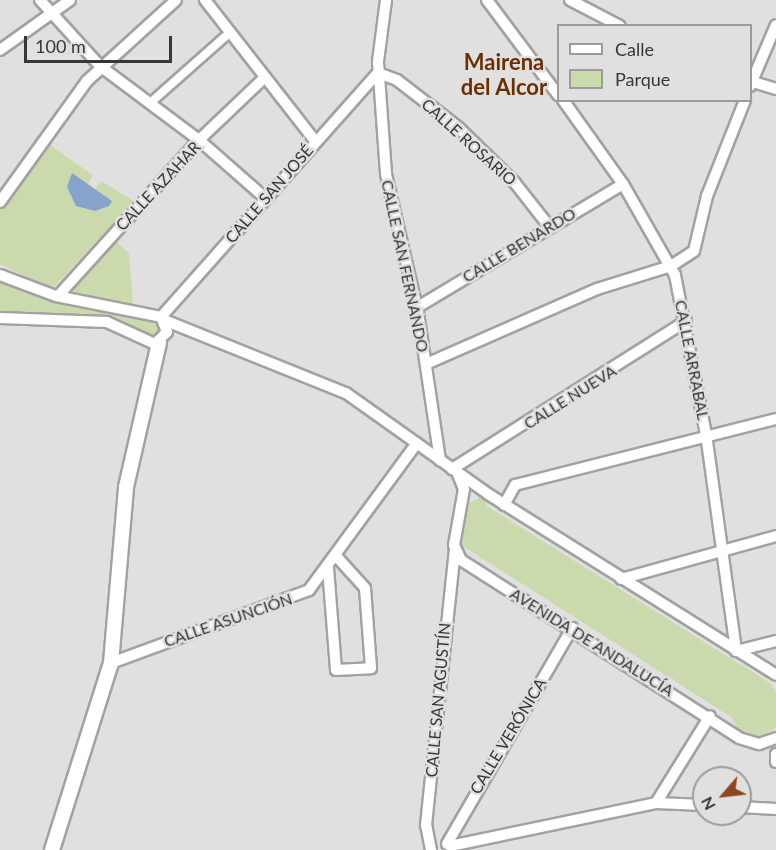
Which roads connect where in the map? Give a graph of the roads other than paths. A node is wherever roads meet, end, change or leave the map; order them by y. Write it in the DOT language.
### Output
graph roads {
  1 [pos="40,0"];
  2 [pos="70,0"];
  3 [pos="176,0"];
  4 [pos="205,0"];
  5 [pos="386,0"];
  6 [pos="487,0"];
  7 [pos="570,0"];
  8 [pos="51,13"];
  9 [pos="616,24"];
  10 [pos="776,25"];
  11 [pos="228,34"];
  12 [pos="0,50"];
  13 [pos="100,66"];
  14 [pos="378,73"];
  15 [pos="262,80"];
  16 [pos="752,80"];
  17 [pos="752,82"];
  18 [pos="776,89"];
  19 [pos="557,94"];
  20 [pos="564,102"];
  21 [pos="743,102"];
  22 [pos="150,103"];
  23 [pos="199,140"];
  24 [pos="315,141"];
  25 [pos="623,184"];
  26 [pos="265,198"];
  27 [pos="0,202"];
  28 [pos="548,225"];
  29 [pos="671,266"];
  30 [pos="2,273"];
  31 [pos="58,296"];
  32 [pos="416,308"];
  33 [pos="0,318"];
  34 [pos="162,318"];
  35 [pos="686,321"];
  36 [pos="195,333"];
  37 [pos="163,339"];
  38 [pos="426,364"];
  39 [pos="776,419"];
  40 [pos="706,434"];
  41 [pos="417,443"];
  42 [pos="440,460"];
  43 [pos="454,470"];
  44 [pos="488,494"];
  45 [pos="463,502"];
  46 [pos="504,505"];
  47 [pos="776,536"];
  48 [pos="455,549"];
  49 [pos="723,550"];
  50 [pos="337,557"];
  51 [pos="328,568"];
  52 [pos="621,579"];
  53 [pos="572,628"];
  54 [pos="776,641"];
  55 [pos="736,651"];
  56 [pos="111,663"];
  57 [pos="776,676"];
  58 [pos="710,716"];
  59 [pos="776,738"];
  60 [pos="776,754"];
  61 [pos="776,761"];
  62 [pos="656,803"];
  63 [pos="692,804"];
  64 [pos="752,808"];
  65 [pos="776,809"];
  66 [pos="449,847"];
  67 [pos="52,850"];
  68 [pos="431,850"];
  1 -- 8 [label="street"];
  2 -- 8 [label="street"];
  3 -- 13 [label="street"];
  4 -- 11 [label="street"];
  5 -- 14 [label="street, CALLE SAN FERNANDO"];
  6 -- 19 [label="street"];
  7 -- 9 [label="street"];
  8 -- 12 [label="street"];
  8 -- 13 [label="street"];
  10 -- 16 [label="street"];
  11 -- 15 [label="street"];
  11 -- 22 [label="street"];
  13 -- 22 [label="street"];
  13 -- 27 [label="street"];
  14 -- 24 [label="street, CALLE SAN JOSÉ"];
  14 -- 28 [label="street, CALLE ROSARIO"];
  14 -- 32 [label="street, CALLE SAN FERNANDO"];
  15 -- 23 [label="street, CALLE AZAHAR"];
  15 -- 24 [label="street"];
  17 -- 18 [label="street"];
  20 -- 25 [label="street, CALLE ARRABAL"];
  21 -- 29 [label="street"];
  22 -- 23 [label="street"];
  23 -- 26 [label="street"];
  23 -- 31 [label="street, CALLE AZAHAR"];
  24 -- 26 [label="street, CALLE SAN JOSÉ"];
  25 -- 28 [label="street, CALLE BENARDO"];
  25 -- 29 [label="street, CALLE ARRABAL"];
  26 -- 34 [label="street, CALLE SAN JOSÉ"];
  28 -- 32 [label="street, CALLE BENARDO"];
  29 -- 35 [label="street, CALLE ARRABAL"];
  29 -- 38 [label="street"];
  30 -- 31 [label="street"];
  31 -- 34 [label="street"];
  32 -- 38 [label="street, CALLE SAN FERNANDO"];
  33 -- 37 [label="street"];
  34 -- 36 [label="street"];
  34 -- 37 [label="street"];
  35 -- 40 [label="street, CALLE ARRABAL"];
  35 -- 43 [label="street, CALLE NUEVA"];
  36 -- 37 [label="street"];
  36 -- 41 [label="street"];
  37 -- 56 [label="main road"];
  38 -- 42 [label="street, CALLE SAN FERNANDO"];
  39 -- 40 [label="street"];
  40 -- 46 [label="street"];
  40 -- 49 [label="street, CALLE ARRABAL"];
  41 -- 42 [label="street"];
  41 -- 50 [label="street, CALLE ASUNCIÓN"];
  42 -- 43 [label="street"];
  43 -- 44 [label="street"];
  43 -- 45 [label="street"];
  44 -- 45 [label="street"];
  44 -- 46 [label="street"];
  45 -- 48 [label="street"];
  46 -- 52 [label="street"];
  47 -- 49 [label="street"];
  48 -- 53 [label="street, AVENIDA DE ANDALUCÍA"];
  48 -- 68 [label="street, CALLE SAN AGUSTÍN"];
  49 -- 52 [label="street"];
  49 -- 55 [label="street, CALLE ARRABAL"];
  50 -- 51 [label="street, CALLE ASUNCIÓN"];
  50 -- 51 [label="street"];
  51 -- 56 [label="street, CALLE ASUNCIÓN"];
  52 -- 55 [label="street"];
  53 -- 58 [label="street, AVENIDA DE ANDALUCÍA"];
  53 -- 66 [label="street, CALLE VERÓNICA"];
  54 -- 55 [label="street"];
  55 -- 57 [label="street"];
  56 -- 67 [label="main road"];
  58 -- 59 [label="street, AVENIDA DE ANDALUCÍA"];
  58 -- 62 [label="street"];
  60 -- 61 [label="street"];
  62 -- 63 [label="street"];
  62 -- 66 [label="street"];
  64 -- 65 [label="street"];
  66 -- 68 [label="street"];
}
